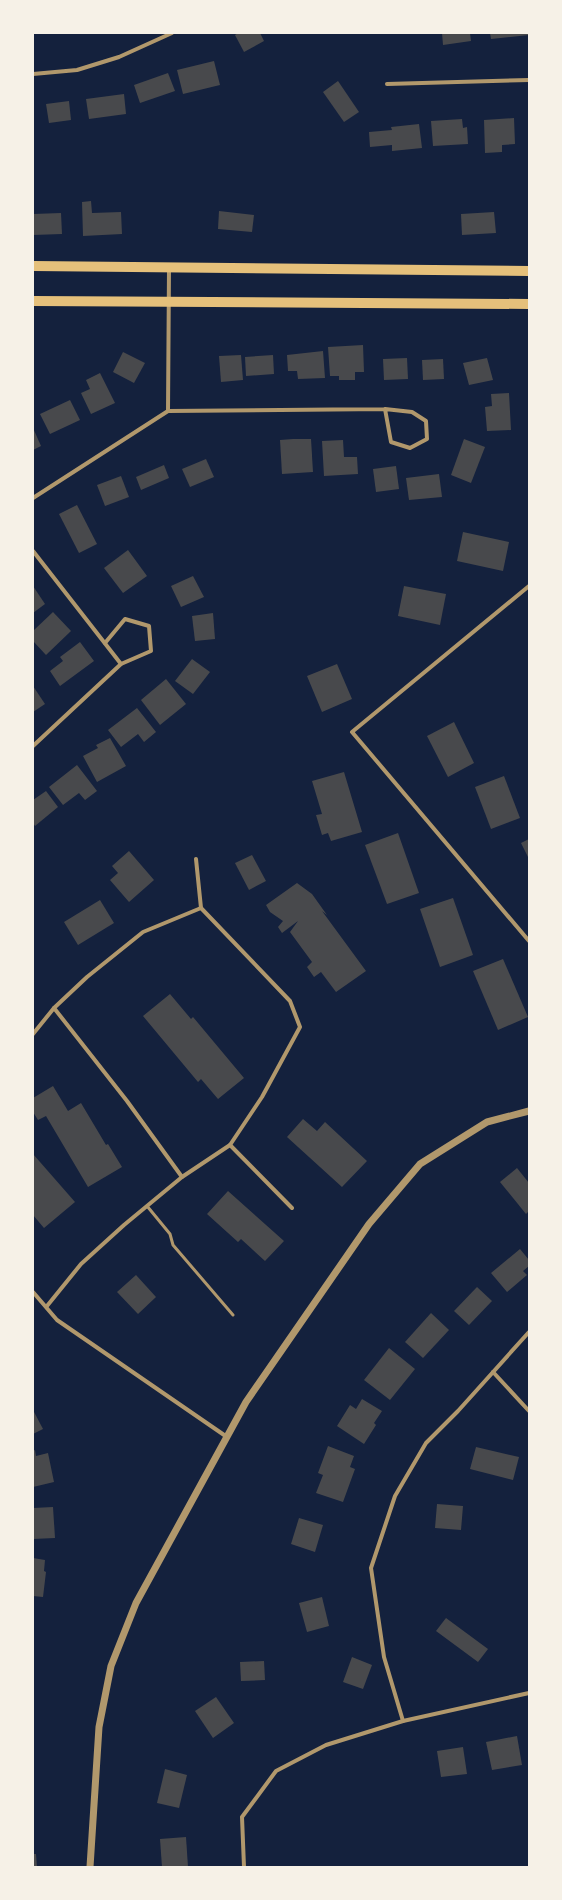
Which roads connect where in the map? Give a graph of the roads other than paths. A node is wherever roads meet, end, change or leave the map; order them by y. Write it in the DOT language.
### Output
graph roads {
  1 [pos="172,33"];
  2 [pos="33,74"];
  3 [pos="529,80"];
  4 [pos="387,84"];
  5 [pos="33,266"];
  6 [pos="169,268"];
  7 [pos="529,271"];
  8 [pos="33,301"];
  9 [pos="170,301"];
  10 [pos="529,304"];
  11 [pos="385,409"];
  12 [pos="168,412"];
  13 [pos="33,498"];
  14 [pos="33,551"];
  15 [pos="529,586"];
  16 [pos="105,643"];
  17 [pos="121,664"];
  18 [pos="33,746"];
  19 [pos="196,859"];
  20 [pos="201,908"];
  21 [pos="529,941"];
  22 [pos="54,1008"];
  23 [pos="33,1034"];
  24 [pos="529,1111"];
  25 [pos="230,1144"];
  26 [pos="182,1177"];
  27 [pos="147,1206"];
  28 [pos="292,1208"];
  29 [pos="33,1292"];
  30 [pos="47,1306"];
  31 [pos="233,1315"];
  32 [pos="529,1332"];
  33 [pos="493,1372"];
  34 [pos="529,1411"];
  35 [pos="227,1437"];
  36 [pos="529,1693"];
  37 [pos="403,1721"];
  38 [pos="90,1867"];
  39 [pos="244,1867"];
  1 -- 2 [label="street"];
  3 -- 4 [label="street"];
  5 -- 6 [label="main road"];
  6 -- 7 [label="main road"];
  6 -- 9 [label="street"];
  8 -- 9 [label="main road"];
  9 -- 10 [label="main road"];
  9 -- 12 [label="street"];
  11 -- 11 [label="street"];
  11 -- 12 [label="street"];
  12 -- 13 [label="street"];
  14 -- 16 [label="street"];
  15 -- 21 [label="street"];
  16 -- 17 [label="street"];
  16 -- 17 [label="street"];
  17 -- 18 [label="street"];
  19 -- 20 [label="street"];
  20 -- 22 [label="street"];
  20 -- 25 [label="street"];
  22 -- 23 [label="street"];
  22 -- 26 [label="street"];
  24 -- 35 [label="street"];
  25 -- 26 [label="street"];
  25 -- 28 [label="street"];
  26 -- 27 [label="street"];
  27 -- 30 [label="street"];
  27 -- 31 [label="lane"];
  29 -- 30 [label="street"];
  30 -- 35 [label="street"];
  32 -- 33 [label="street"];
  33 -- 34 [label="street"];
  33 -- 37 [label="street"];
  35 -- 38 [label="street"];
  36 -- 37 [label="street"];
  37 -- 39 [label="street"];
}
